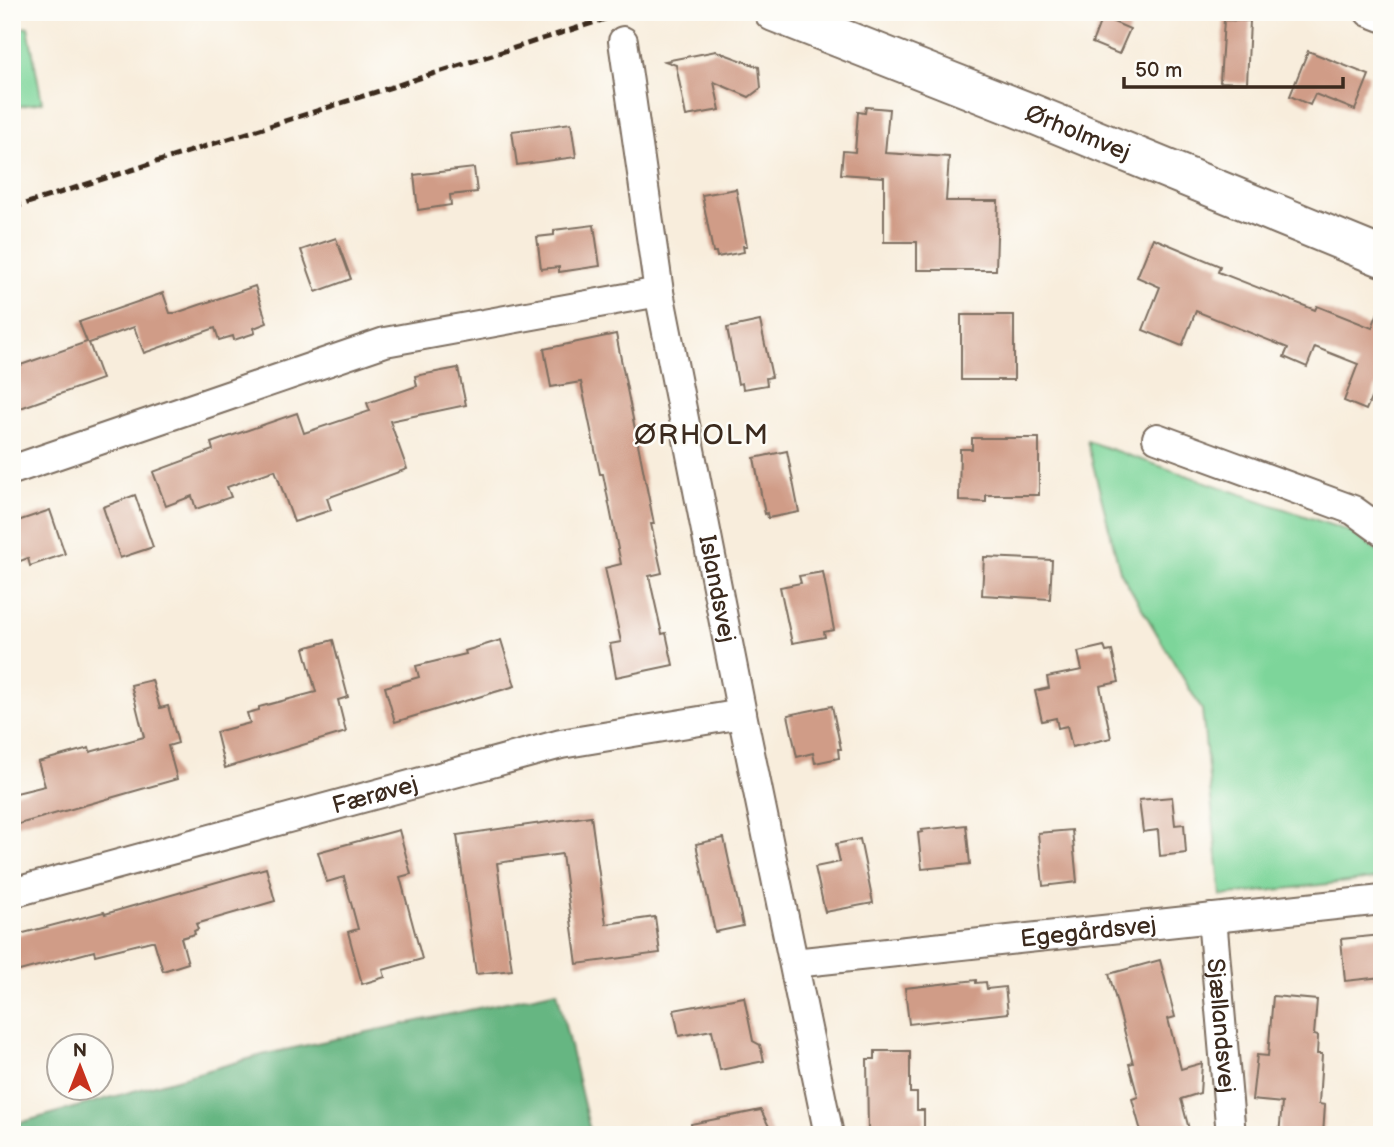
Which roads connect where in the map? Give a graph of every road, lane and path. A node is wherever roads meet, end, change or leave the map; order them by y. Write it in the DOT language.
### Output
graph roads {
  1 [pos="774,12"];
  2 [pos="1369,12"];
  3 [pos="1382,17"];
  4 [pos="623,41"];
  5 [pos="1382,257"];
  6 [pos="659,292"];
  7 [pos="1157,438"];
  8 [pos="12,470"];
  9 [pos="1382,531"];
  10 [pos="742,714"];
  11 [pos="12,893"];
  12 [pos="1382,900"];
  13 [pos="1212,918"];
  14 [pos="794,963"];
  15 [pos="829,1135"];
  16 [pos="1231,1135"];
  1 -- 5 [label="street, Ørholmvej"];
  2 -- 3 [label="street"];
  4 -- 6 [label="street, Islandsvej"];
  6 -- 8 [label="street"];
  6 -- 10 [label="street, Islandsvej"];
  7 -- 9 [label="street"];
  10 -- 11 [label="street, Færøvej"];
  10 -- 14 [label="street, Islandsvej"];
  12 -- 13 [label="street, Egegårdsvej"];
  13 -- 14 [label="street, Egegårdsvej"];
  13 -- 16 [label="street, Sjællandsvej"];
  14 -- 15 [label="street, Islandsvej"];
}
